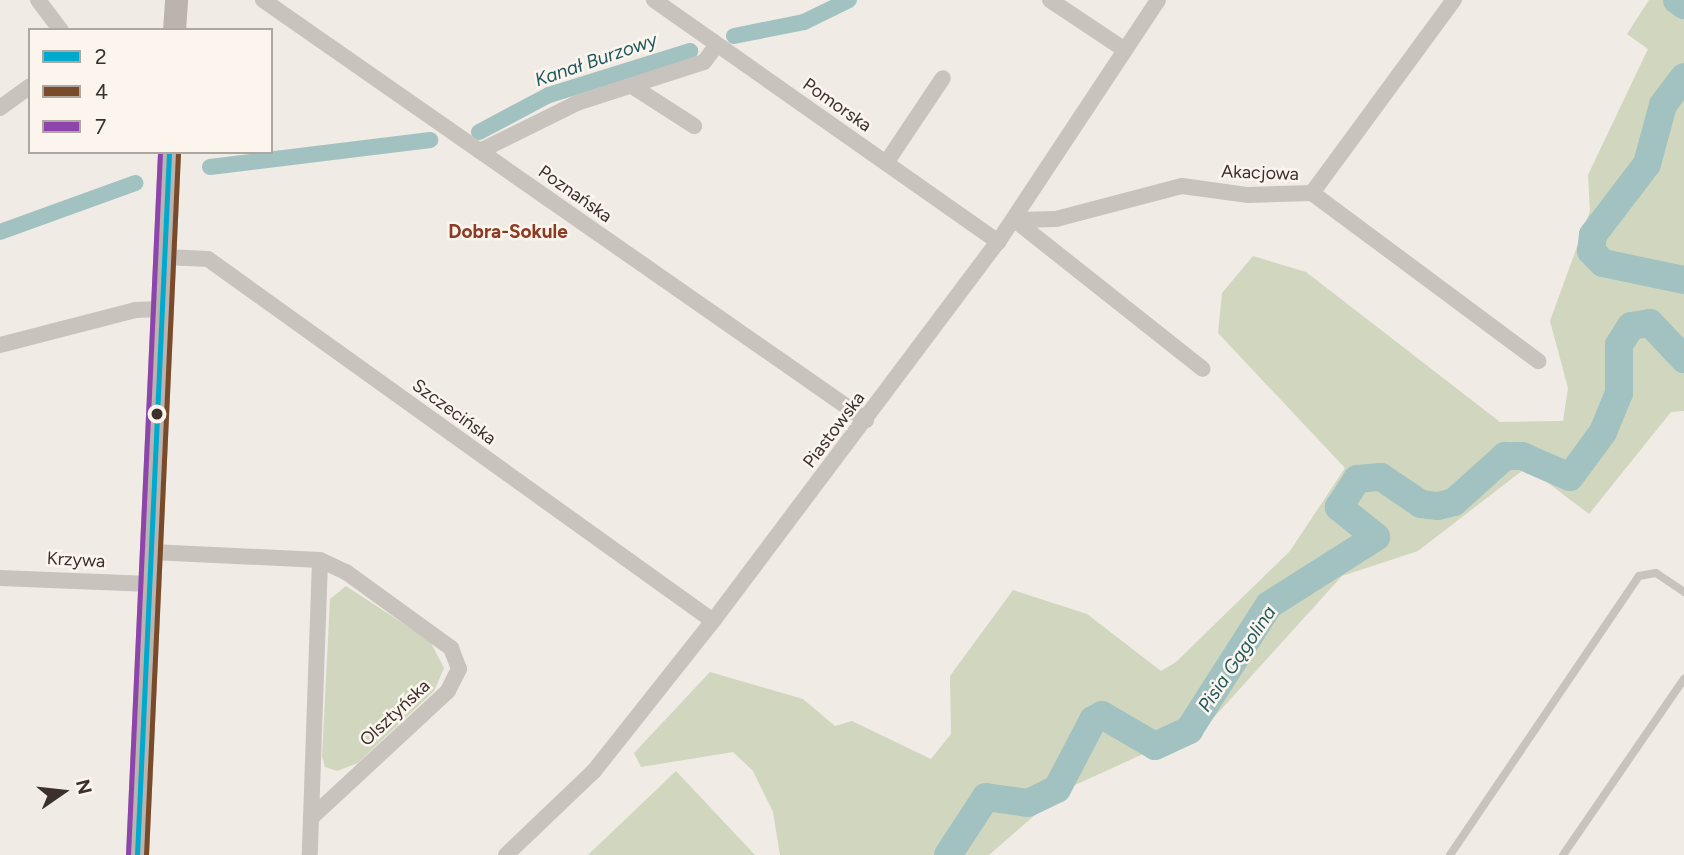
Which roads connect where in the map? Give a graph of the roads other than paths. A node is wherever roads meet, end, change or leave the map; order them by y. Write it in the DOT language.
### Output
graph roads {
  1 [pos="37,0"];
  2 [pos="176,0"];
  3 [pos="263,0"];
  4 [pos="654,0"];
  5 [pos="684,0"];
  6 [pos="1050,0"];
  7 [pos="1157,0"];
  8 [pos="1454,0"];
  9 [pos="674,15"];
  10 [pos="59,28"];
  11 [pos="174,28"];
  12 [pos="717,45"];
  13 [pos="1125,50"];
  14 [pos="943,78"];
  15 [pos="632,86"];
  16 [pos="28,87"];
  17 [pos="0,108"];
  18 [pos="694,127"];
  19 [pos="480,151"];
  20 [pos="169,154"];
  21 [pos="886,163"];
  22 [pos="1312,193"];
  23 [pos="1014,220"];
  24 [pos="998,242"];
  25 [pos="165,257"];
  26 [pos="162,309"];
  27 [pos="0,345"];
  28 [pos="1538,362"];
  29 [pos="1203,369"];
  30 [pos="866,420"];
  31 [pos="152,552"];
  32 [pos="320,560"];
  33 [pos="0,578"];
  34 [pos="150,584"];
  35 [pos="1684,592"];
  36 [pos="713,621"];
  37 [pos="1684,678"];
  38 [pos="311,818"];
  39 [pos="137,855"];
  40 [pos="310,855"];
  41 [pos="506,855"];
  42 [pos="1450,855"];
  43 [pos="1563,855"];
  1 -- 10 [label="street"];
  2 -- 11 [label="street"];
  3 -- 19 [label="street, Poznańska"];
  4 -- 9 [label="street, Pomorska"];
  5 -- 9 [label="street"];
  6 -- 13 [label="street"];
  7 -- 13 [label="street, Piastowska"];
  8 -- 22 [label="street, Akacjowa"];
  9 -- 12 [label="street, Pomorska"];
  12 -- 15 [label="street"];
  12 -- 21 [label="street, Pomorska"];
  13 -- 23 [label="street, Piastowska"];
  14 -- 21 [label="street"];
  15 -- 18 [label="street"];
  15 -- 19 [label="street"];
  16 -- 17 [label="street"];
  19 -- 30 [label="street, Poznańska"];
  20 -- 25 [label="street"];
  21 -- 24 [label="street, Pomorska"];
  22 -- 23 [label="street, Akacjowa"];
  22 -- 28 [label="street"];
  23 -- 24 [label="street, Piastowska"];
  23 -- 29 [label="street"];
  24 -- 30 [label="street, Piastowska"];
  25 -- 26 [label="street"];
  25 -- 36 [label="street, Szczecińska"];
  26 -- 27 [label="street"];
  26 -- 31 [label="street"];
  30 -- 36 [label="street, Piastowska"];
  31 -- 32 [label="street, Olsztyńska"];
  31 -- 34 [label="street"];
  32 -- 38 [label="street"];
  32 -- 38 [label="street, Olsztyńska"];
  33 -- 34 [label="street, Krzywa"];
  34 -- 39 [label="street"];
  35 -- 42 [label="lane"];
  36 -- 41 [label="street, Piastowska"];
  37 -- 43 [label="lane"];
  38 -- 40 [label="street"];
}
